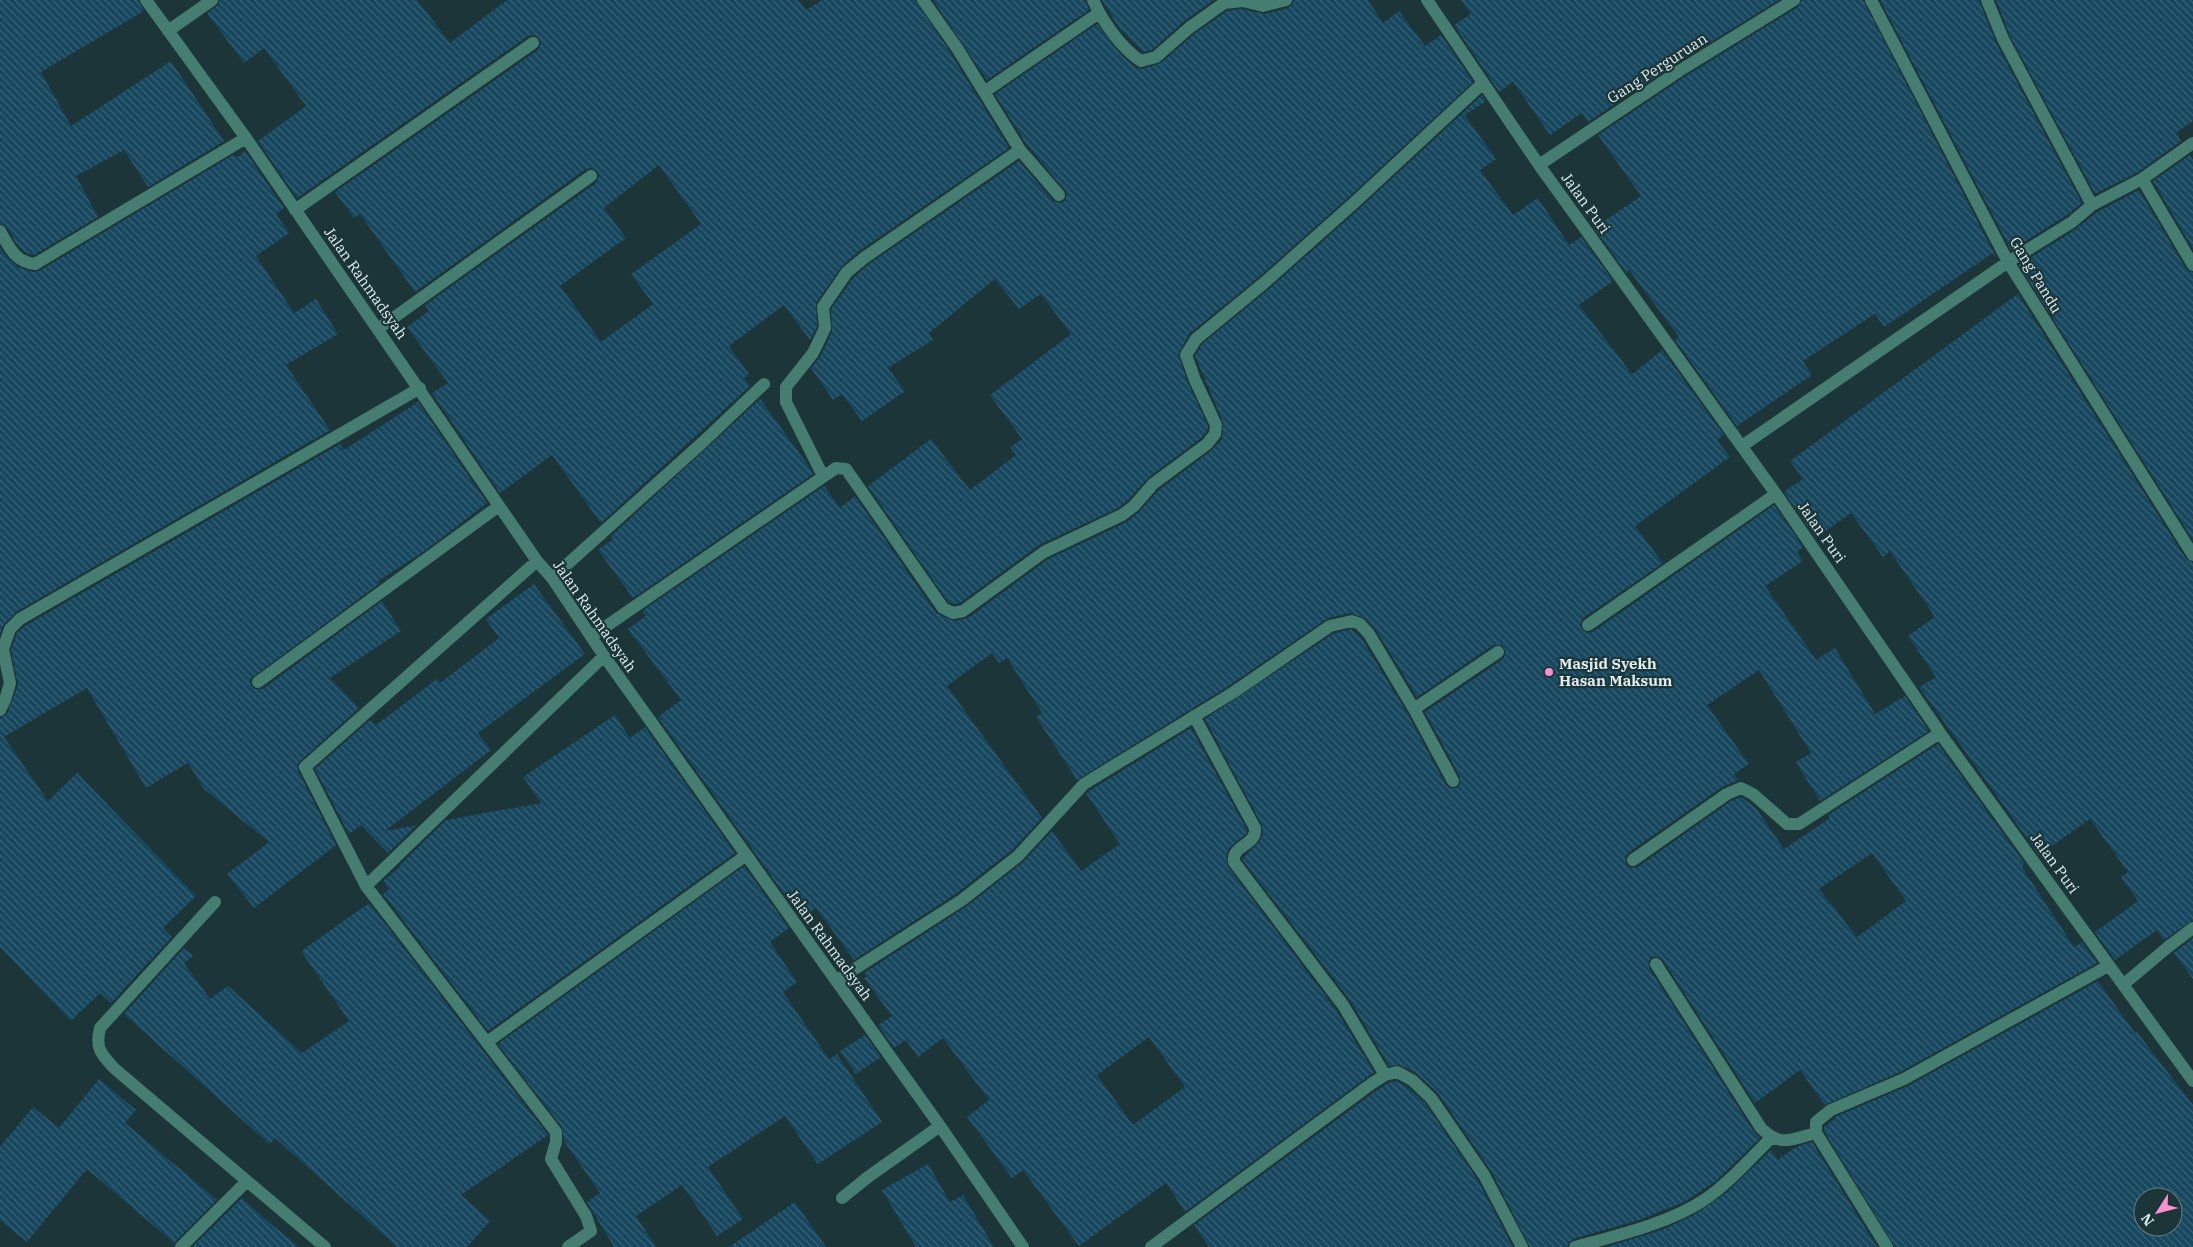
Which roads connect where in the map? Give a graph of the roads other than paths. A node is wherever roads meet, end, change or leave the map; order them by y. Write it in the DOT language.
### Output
graph roads {
  1 [pos="146,0"];
  2 [pos="212,0"];
  3 [pos="923,0"];
  4 [pos="1093,0"];
  5 [pos="1286,0"];
  6 [pos="1426,0"];
  7 [pos="1794,0"];
  8 [pos="1871,0"];
  9 [pos="1987,0"];
  10 [pos="1099,13"];
  11 [pos="168,31"];
  12 [pos="533,43"];
  13 [pos="1483,82"];
  14 [pos="984,92"];
  15 [pos="246,138"];
  16 [pos="2193,143"];
  17 [pos="1020,150"];
  18 [pos="1539,165"];
  19 [pos="591,176"];
  20 [pos="2142,179"];
  21 [pos="1060,195"];
  22 [pos="2092,205"];
  23 [pos="295,210"];
  24 [pos="0,231"];
  25 [pos="2008,262"];
  26 [pos="2193,265"];
  27 [pos="378,329"];
  28 [pos="764,384"];
  29 [pos="420,388"];
  30 [pos="1742,446"];
  31 [pos="823,476"];
  32 [pos="1776,494"];
  33 [pos="499,506"];
  34 [pos="2193,554"];
  35 [pos="537,561"];
  36 [pos="552,578"];
  37 [pos="1588,625"];
  38 [pos="592,636"];
  39 [pos="1498,652"];
  40 [pos="604,656"];
  41 [pos="258,682"];
  42 [pos="1414,709"];
  43 [pos="0,710"];
  44 [pos="1194,716"];
  45 [pos="1940,733"];
  46 [pos="1452,780"];
  47 [pos="745,856"];
  48 [pos="1633,860"];
  49 [pos="366,886"];
  50 [pos="215,902"];
  51 [pos="2193,928"];
  52 [pos="1656,964"];
  53 [pos="2108,966"];
  54 [pos="836,981"];
  55 [pos="2124,984"];
  56 [pos="487,1042"];
  57 [pos="1385,1075"];
  58 [pos="2193,1081"];
  59 [pos="940,1126"];
  60 [pos="1816,1133"];
  61 [pos="1771,1138"];
  62 [pos="247,1181"];
  63 [pos="842,1198"];
  64 [pos="181,1247"];
  65 [pos="325,1247"];
  66 [pos="568,1247"];
  67 [pos="1023,1247"];
  68 [pos="1151,1247"];
  69 [pos="1522,1247"];
  70 [pos="1575,1247"];
  71 [pos="1887,1247"];
  1 -- 11 [label="street, Jalan Rahmadsyah"];
  2 -- 11 [label="street"];
  3 -- 14 [label="street"];
  4 -- 10 [label="street"];
  5 -- 10 [label="street"];
  6 -- 13 [label="street, Jalan Puri"];
  7 -- 18 [label="street, Gang Perguruan"];
  8 -- 25 [label="street, Gang Pandu"];
  9 -- 22 [label="street"];
  10 -- 14 [label="street"];
  11 -- 15 [label="street, Jalan Rahmadsyah"];
  12 -- 23 [label="street"];
  13 -- 18 [label="street, Jalan Puri"];
  13 -- 31 [label="street"];
  14 -- 17 [label="street"];
  15 -- 23 [label="street, Jalan Rahmadsyah"];
  15 -- 24 [label="street"];
  16 -- 20 [label="street"];
  17 -- 21 [label="street"];
  17 -- 31 [label="street"];
  18 -- 30 [label="street, Jalan Puri"];
  19 -- 27 [label="street"];
  20 -- 22 [label="street"];
  20 -- 26 [label="street"];
  22 -- 25 [label="street"];
  23 -- 27 [label="street, Jalan Rahmadsyah"];
  25 -- 30 [label="street"];
  25 -- 34 [label="street, Gang Pandu"];
  27 -- 29 [label="street, Jalan Rahmadsyah"];
  28 -- 36 [label="street"];
  29 -- 33 [label="street, Jalan Rahmadsyah"];
  29 -- 43 [label="street"];
  30 -- 32 [label="street, Jalan Puri"];
  31 -- 38 [label="street"];
  32 -- 37 [label="street"];
  32 -- 45 [label="street, Jalan Puri"];
  33 -- 35 [label="street, Jalan Rahmadsyah"];
  33 -- 41 [label="street"];
  35 -- 36 [label="street, Jalan Rahmadsyah"];
  35 -- 49 [label="street"];
  36 -- 38 [label="street, Jalan Rahmadsyah"];
  38 -- 40 [label="street, Jalan Rahmadsyah"];
  39 -- 42 [label="street"];
  40 -- 47 [label="street, Jalan Rahmadsyah"];
  40 -- 49 [label="street"];
  42 -- 44 [label="street"];
  42 -- 46 [label="street"];
  44 -- 54 [label="street"];
  44 -- 57 [label="street"];
  45 -- 48 [label="street"];
  45 -- 53 [label="street, Jalan Puri"];
  47 -- 54 [label="street, Jalan Rahmadsyah"];
  47 -- 56 [label="street"];
  49 -- 56 [label="street"];
  50 -- 62 [label="street"];
  51 -- 55 [label="street"];
  52 -- 61 [label="street"];
  53 -- 55 [label="street, Jalan Puri"];
  53 -- 60 [label="street"];
  54 -- 59 [label="street, Jalan Rahmadsyah"];
  55 -- 58 [label="street, Jalan Puri"];
  56 -- 66 [label="street"];
  57 -- 68 [label="street"];
  57 -- 69 [label="street"];
  59 -- 63 [label="street"];
  59 -- 67 [label="street, Jalan Rahmadsyah"];
  60 -- 61 [label="street"];
  60 -- 71 [label="street"];
  61 -- 70 [label="street"];
  62 -- 64 [label="street"];
  62 -- 65 [label="street"];
}
